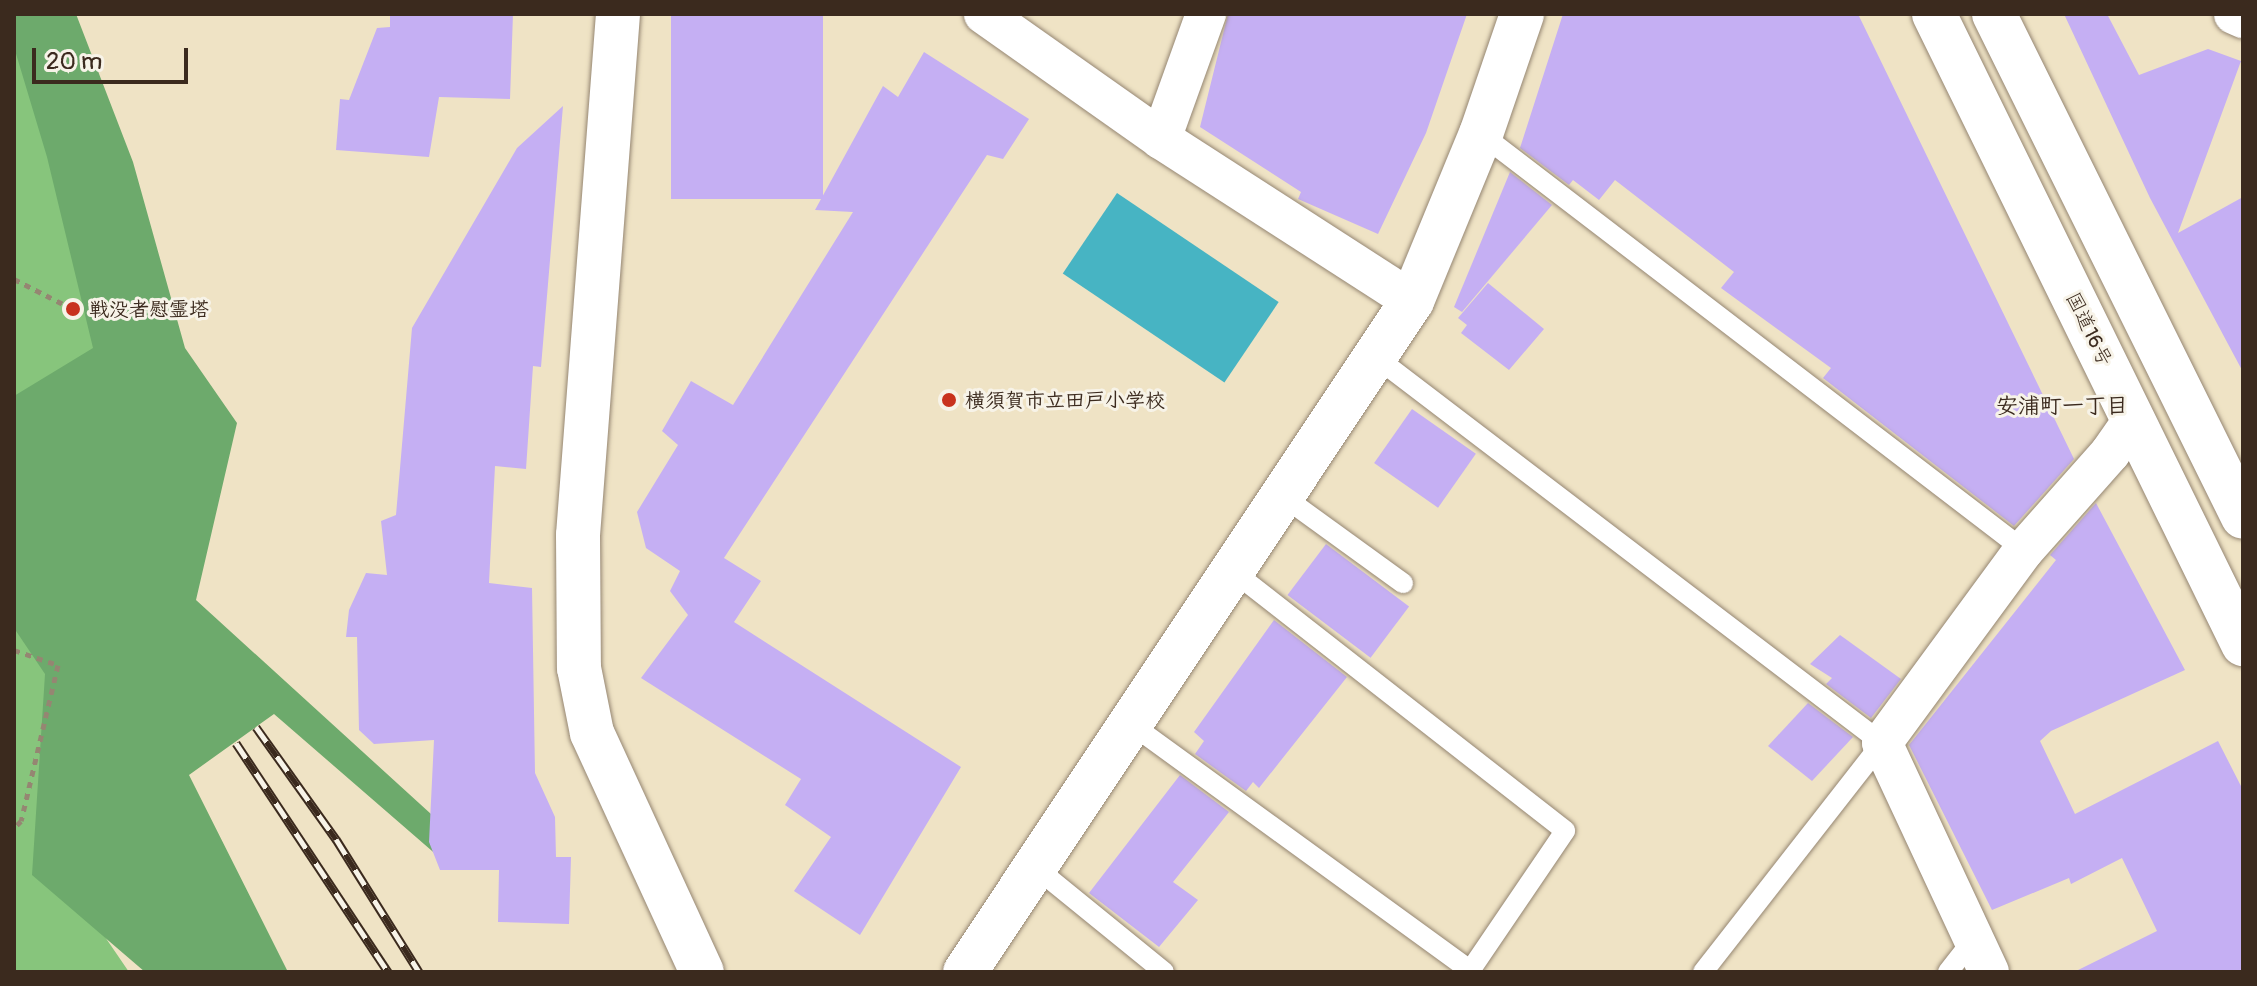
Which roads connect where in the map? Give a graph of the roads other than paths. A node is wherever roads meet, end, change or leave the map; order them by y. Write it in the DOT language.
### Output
graph roads {
  1 [pos="618,14"];
  2 [pos="984,14"];
  3 [pos="1206,14"];
  4 [pos="1522,14"];
  5 [pos="1934,14"];
  6 [pos="1994,14"];
  7 [pos="2234,14"];
  8 [pos="2243,18"];
  9 [pos="1481,134"];
  10 [pos="1161,139"];
  11 [pos="1412,301"];
  12 [pos="1377,358"];
  13 [pos="2133,420"];
  14 [pos="1284,497"];
  15 [pos="2243,517"];
  16 [pos="2024,550"];
  17 [pos="1234,572"];
  18 [pos="1403,583"];
  19 [pos="2243,644"];
  20 [pos="1131,724"];
  21 [pos="1882,743"];
  22 [pos="1035,867"];
  23 [pos="1981,956"];
  24 [pos="1470,971"];
  25 [pos="702,972"];
  26 [pos="965,972"];
  27 [pos="1164,972"];
  28 [pos="1703,972"];
  29 [pos="1948,972"];
  1 -- 25 [label="main road"];
  2 -- 10 [label="street"];
  3 -- 10 [label="street"];
  4 -- 9 [label="main road"];
  5 -- 13 [label="main road, 国道16号"];
  6 -- 15 [label="main road"];
  7 -- 8 [label="street"];
  9 -- 11 [label="main road"];
  9 -- 16 [label="lane"];
  10 -- 11 [label="street"];
  11 -- 12 [label="main road"];
  12 -- 14 [label="main road"];
  12 -- 21 [label="lane"];
  13 -- 16 [label="street"];
  13 -- 19 [label="main road, 国道16号"];
  14 -- 17 [label="main road"];
  14 -- 18 [label="lane"];
  16 -- 21 [label="street"];
  17 -- 20 [label="main road"];
  17 -- 24 [label="lane"];
  20 -- 22 [label="main road"];
  20 -- 24 [label="lane"];
  21 -- 23 [label="street"];
  21 -- 28 [label="lane"];
  22 -- 26 [label="main road"];
  22 -- 27 [label="lane"];
  23 -- 29 [label="lane"];
}
